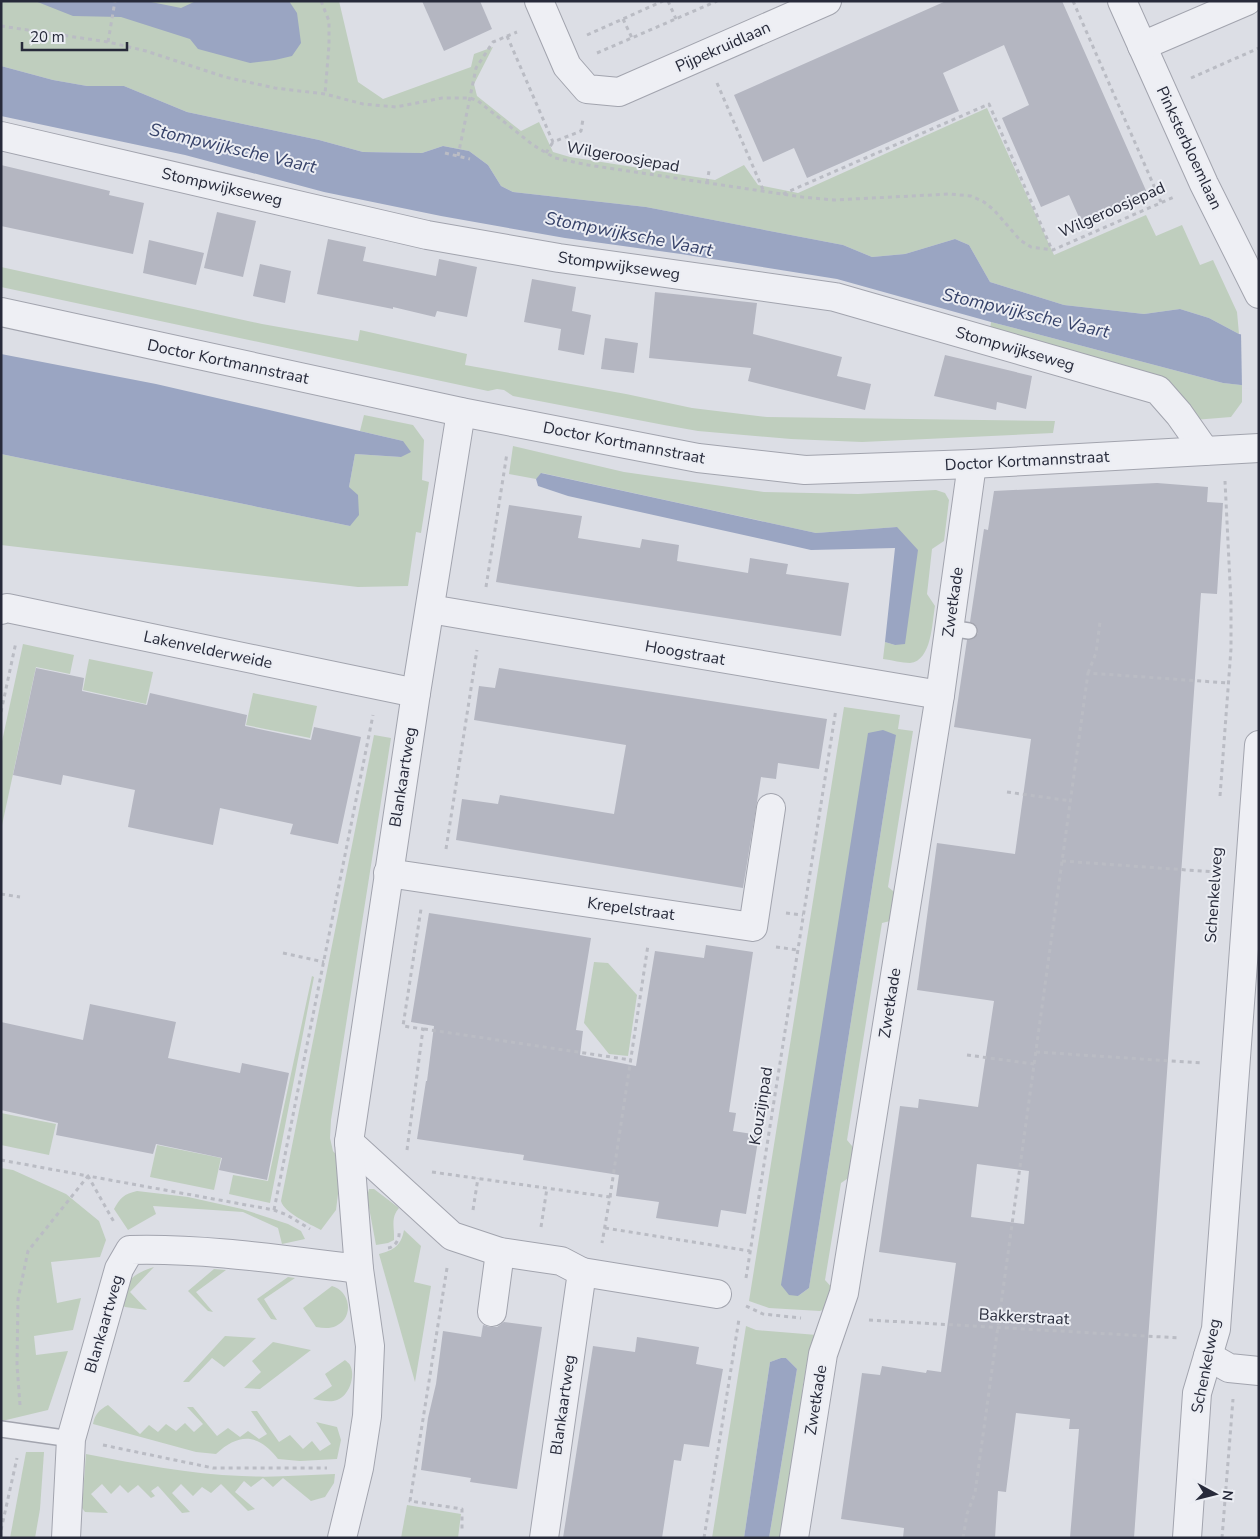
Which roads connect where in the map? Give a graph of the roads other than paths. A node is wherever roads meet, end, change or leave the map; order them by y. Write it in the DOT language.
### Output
graph roads {
  1 [pos="827,1"];
  2 [pos="1122,1"];
  3 [pos="1247,1"];
  4 [pos="543,10"];
  5 [pos="1142,46"];
  6 [pos="1,136"];
  7 [pos="1259,294"];
  8 [pos="1,312"];
  9 [pos="461,412"];
  10 [pos="1259,448"];
  11 [pos="1214,451"];
  12 [pos="972,464"];
  13 [pos="1,610"];
  14 [pos="430,610"];
  15 [pos="416,693"];
  16 [pos="940,695"];
  17 [pos="1259,745"];
  18 [pos="772,808"];
  19 [pos="388,874"];
  20 [pos="349,1142"];
  21 [pos="500,1252"];
  22 [pos="359,1260"];
  23 [pos="590,1273"];
  24 [pos="729,1299"];
  25 [pos="492,1312"];
  26 [pos="1208,1356"];
  27 [pos="1247,1370"];
  28 [pos="1,1429"];
  29 [pos="71,1439"];
  30 [pos="66,1538"];
  31 [pos="342,1538"];
  32 [pos="544,1538"];
  33 [pos="794,1538"];
  34 [pos="1187,1538"];
  1 -- 4 [label="street, Pijpekruidlaan"];
  2 -- 5 [label="street, Pinksterbloemlaan"];
  3 -- 5 [label="street"];
  5 -- 7 [label="street, Pinksterbloemlaan"];
  6 -- 11 [label="street, Stompwijkseweg"];
  8 -- 9 [label="street, Doctor Kortmannstraat"];
  9 -- 12 [label="street, Doctor Kortmannstraat"];
  9 -- 14 [label="street, Blankaartweg"];
  10 -- 11 [label="street, Doctor Kortmannstraat"];
  11 -- 12 [label="street, Doctor Kortmannstraat"];
  12 -- 16 [label="street, Zwetkade"];
  13 -- 15 [label="street, Lakenvelderweide"];
  14 -- 15 [label="street, Blankaartweg"];
  14 -- 16 [label="street, Hoogstraat"];
  15 -- 19 [label="street, Blankaartweg"];
  16 -- 33 [label="street, Zwetkade"];
  17 -- 26 [label="street, Schenkelweg"];
  18 -- 19 [label="street, Krepelstraat"];
  19 -- 20 [label="street, Blankaartweg"];
  20 -- 21 [label="street"];
  20 -- 22 [label="street, Blankaartweg"];
  21 -- 23 [label="street"];
  21 -- 25 [label="street"];
  22 -- 29 [label="street, Blankaartweg"];
  22 -- 31 [label="street, Blankaartweg"];
  23 -- 24 [label="street"];
  23 -- 32 [label="street, Blankaartweg"];
  26 -- 27 [label="street"];
  26 -- 34 [label="street, Schenkelweg"];
  28 -- 29 [label="lane"];
  29 -- 30 [label="street, Blankaartweg"];
}
